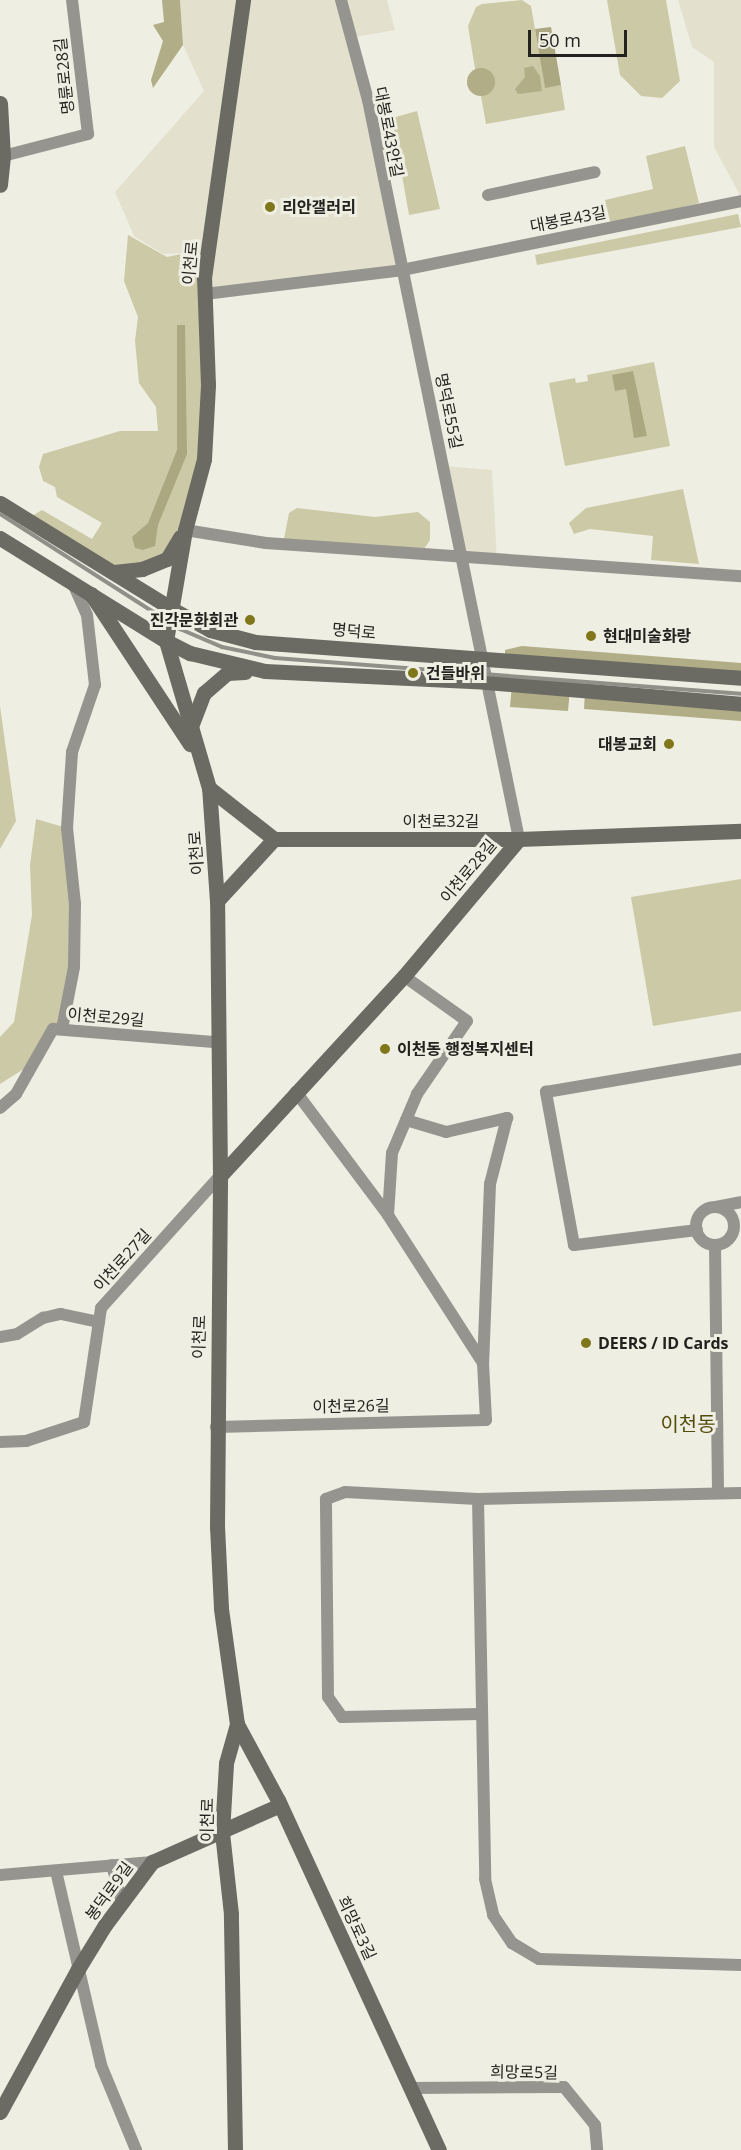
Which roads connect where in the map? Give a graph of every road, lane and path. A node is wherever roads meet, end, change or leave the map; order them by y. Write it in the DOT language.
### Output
graph roads {
  1 [pos="72,0"];
  2 [pos="243,0"];
  3 [pos="341,0"];
  4 [pos="0,103"];
  5 [pos="3,156"];
  6 [pos="595,172"];
  7 [pos="0,185"];
  8 [pos="488,195"];
  9 [pos="741,201"];
  10 [pos="402,270"];
  11 [pos="205,294"];
  12 [pos="0,503"];
  13 [pos="185,530"];
  14 [pos="0,538"];
  15 [pos="465,559"];
  16 [pos="114,572"];
  17 [pos="741,576"];
  18 [pos="73,582"];
  19 [pos="89,591"];
  20 [pos="171,609"];
  21 [pos="166,641"];
  22 [pos="482,660"];
  23 [pos="265,671"];
  24 [pos="741,678"];
  25 [pos="486,682"];
  26 [pos="741,704"];
  27 [pos="190,729"];
  28 [pos="201,760"];
  29 [pos="209,788"];
  30 [pos="741,831"];
  31 [pos="274,839"];
  32 [pos="519,839"];
  33 [pos="217,901"];
  34 [pos="404,976"];
  35 [pos="62,1029"];
  36 [pos="216,1042"];
  37 [pos="741,1059"];
  38 [pos="296,1092"];
  39 [pos="0,1108"];
  40 [pos="406,1120"];
  41 [pos="220,1176"];
  42 [pos="741,1202"];
  43 [pos="714,1208"];
  44 [pos="388,1215"];
  45 [pos="697,1230"];
  46 [pos="714,1245"];
  47 [pos="99,1322"];
  48 [pos="0,1337"];
  49 [pos="483,1363"];
  50 [pos="216,1427"];
  51 [pos="0,1442"];
  52 [pos="718,1493"];
  53 [pos="741,1493"];
  54 [pos="478,1499"];
  55 [pos="480,1714"];
  56 [pos="237,1724"];
  57 [pos="280,1805"];
  58 [pos="222,1833"];
  59 [pos="152,1862"];
  60 [pos="112,1865"];
  61 [pos="56,1871"];
  62 [pos="0,1875"];
  63 [pos="122,1902"];
  64 [pos="741,1965"];
  65 [pos="78,1969"];
  66 [pos="410,2088"];
  67 [pos="0,2112"];
  68 [pos="136,2150"];
  69 [pos="235,2150"];
  70 [pos="439,2150"];
  71 [pos="597,2150"];
  1 -- 5 [label="street, 명륜로28길"];
  2 -- 11 [label="main road, 이천로"];
  3 -- 10 [label="street, 대봉로43안길"];
  4 -- 5 [label="main road"];
  5 -- 7 [label="main road"];
  6 -- 8 [label="street"];
  9 -- 10 [label="street, 대봉로43길"];
  10 -- 11 [label="street, 대봉로43길"];
  10 -- 15 [label="street, 명덕로55길"];
  11 -- 13 [label="main road, 이천로"];
  12 -- 16 [label="main road, 명덕로"];
  13 -- 15 [label="street"];
  13 -- 16 [label="main road"];
  13 -- 20 [label="main road, 이천로"];
  14 -- 18 [label="main road"];
  15 -- 17 [label="street"];
  15 -- 22 [label="street, 명덕로55길"];
  16 -- 20 [label="main road, 명덕로"];
  18 -- 19 [label="main road"];
  18 -- 35 [label="street"];
  19 -- 21 [label="main road"];
  19 -- 28 [label="main road"];
  20 -- 21 [label="main road, 이천로"];
  20 -- 22 [label="main road, 명덕로"];
  21 -- 23 [label="main road"];
  21 -- 27 [label="main road, 이천로"];
  22 -- 24 [label="main road, 명덕로"];
  22 -- 25 [label="street, 명덕로55길"];
  23 -- 25 [label="main road"];
  23 -- 27 [label="main road"];
  25 -- 26 [label="main road"];
  25 -- 32 [label="street"];
  27 -- 28 [label="main road, 이천로"];
  28 -- 29 [label="main road, 이천로"];
  29 -- 31 [label="main road"];
  29 -- 33 [label="main road, 이천로"];
  30 -- 32 [label="main road, 이천로28길"];
  31 -- 32 [label="main road, 이천로32길"];
  31 -- 33 [label="main road"];
  32 -- 34 [label="main road, 이천로28길"];
  33 -- 36 [label="main road, 이천로"];
  34 -- 38 [label="main road, 이천로28길"];
  34 -- 40 [label="street"];
  35 -- 36 [label="street, 이천로29길"];
  35 -- 39 [label="street, 이천로29길"];
  36 -- 41 [label="main road, 이천로"];
  37 -- 45 [label="street"];
  38 -- 41 [label="main road, 이천로28길"];
  38 -- 44 [label="street"];
  40 -- 44 [label="street"];
  40 -- 49 [label="street"];
  41 -- 47 [label="street, 이천로27길"];
  41 -- 50 [label="main road, 이천로"];
  42 -- 43 [label="street"];
  43 -- 45 [label="street"];
  43 -- 46 [label="street"];
  44 -- 49 [label="street"];
  45 -- 46 [label="street"];
  46 -- 52 [label="street"];
  47 -- 48 [label="street"];
  47 -- 51 [label="street, 이천로27길"];
  49 -- 50 [label="street, 이천로26길"];
  50 -- 56 [label="main road, 이천로"];
  52 -- 53 [label="street"];
  52 -- 54 [label="street"];
  54 -- 55 [label="street"];
  54 -- 55 [label="street"];
  55 -- 64 [label="street"];
  56 -- 57 [label="main road, 희망로3길"];
  56 -- 58 [label="main road, 이천로"];
  57 -- 58 [label="main road, 봉덕로9길"];
  57 -- 66 [label="main road, 희망로3길"];
  58 -- 59 [label="main road, 봉덕로9길"];
  58 -- 69 [label="main road, 이천로"];
  59 -- 60 [label="street"];
  59 -- 63 [label="main road, 봉덕로9길"];
  60 -- 61 [label="street"];
  60 -- 63 [label="street"];
  61 -- 62 [label="street"];
  61 -- 65 [label="street"];
  63 -- 65 [label="main road, 봉덕로9길"];
  65 -- 67 [label="main road, 봉덕로9길"];
  65 -- 68 [label="street"];
  66 -- 70 [label="main road, 희망로3길"];
  66 -- 71 [label="street, 희망로5길"];
}
